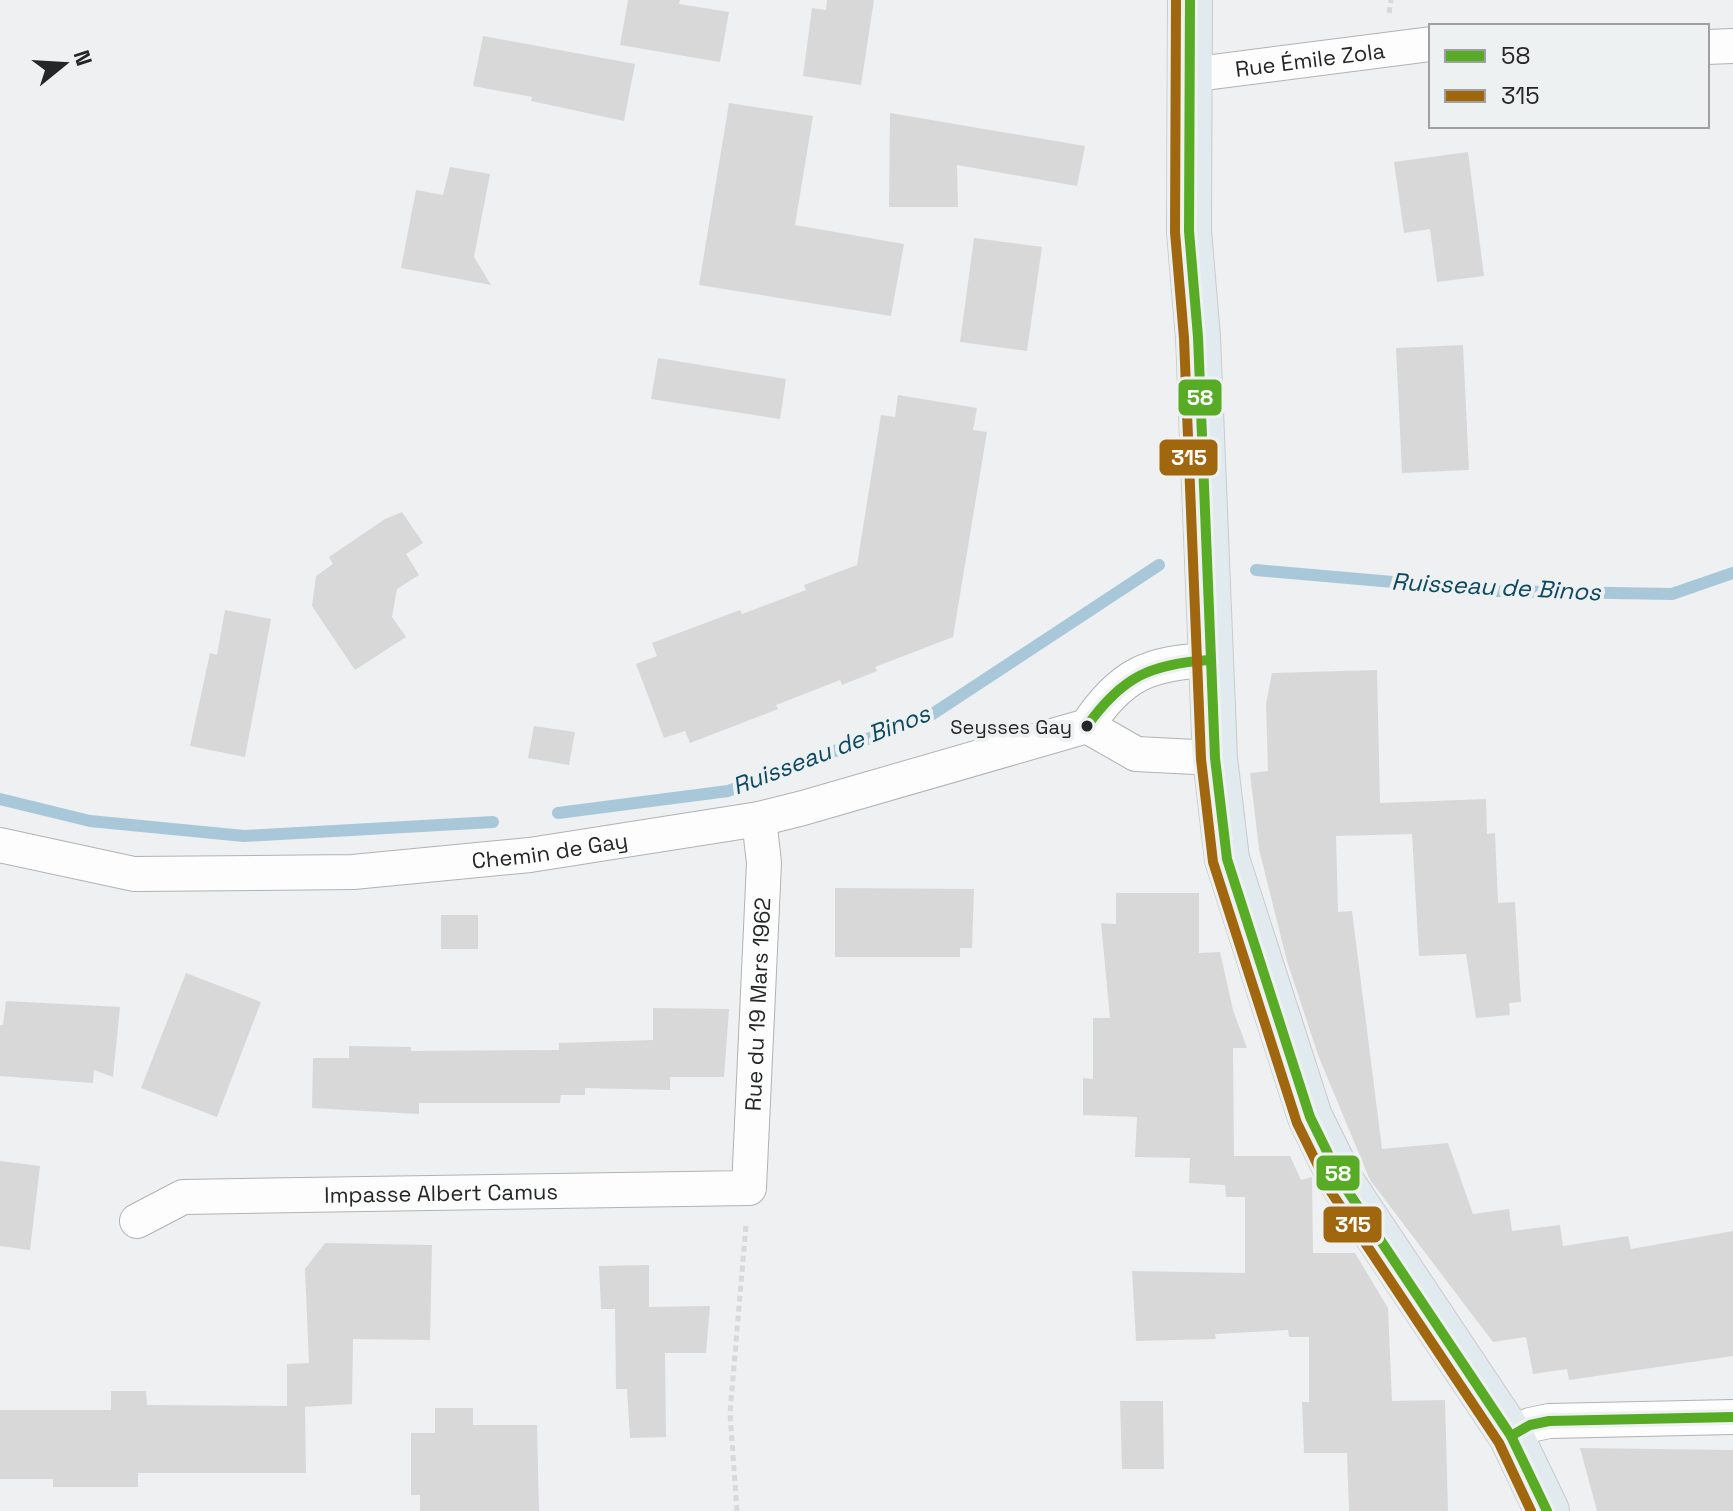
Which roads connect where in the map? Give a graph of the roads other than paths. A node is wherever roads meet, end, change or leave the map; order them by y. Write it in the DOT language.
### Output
graph roads {
  1 [pos="1190,0"];
  2 [pos="1429,44"];
  3 [pos="1733,46"];
  4 [pos="1709,47"];
  5 [pos="1189,75"];
  6 [pos="1209,660"];
  7 [pos="1087,726"];
  8 [pos="1215,758"];
  9 [pos="759,819"];
  10 [pos="0,845"];
  11 [pos="749,1188"];
  12 [pos="137,1221"];
  13 [pos="1733,1417"];
  14 [pos="1511,1436"];
  15 [pos="1547,1511"];
  1 -- 5 [label="main road"];
  2 -- 5 [label="street, Rue Émile Zola"];
  3 -- 4 [label="street"];
  5 -- 6 [label="main road"];
  6 -- 7 [label="street"];
  6 -- 8 [label="main road"];
  7 -- 8 [label="street"];
  7 -- 9 [label="street, Chemin de Gay"];
  8 -- 14 [label="main road"];
  9 -- 10 [label="street, Chemin de Gay"];
  9 -- 11 [label="street, Rue du 19 Mars 1962"];
  11 -- 12 [label="street, Impasse Albert Camus"];
  13 -- 14 [label="street"];
  14 -- 15 [label="main road"];
}
